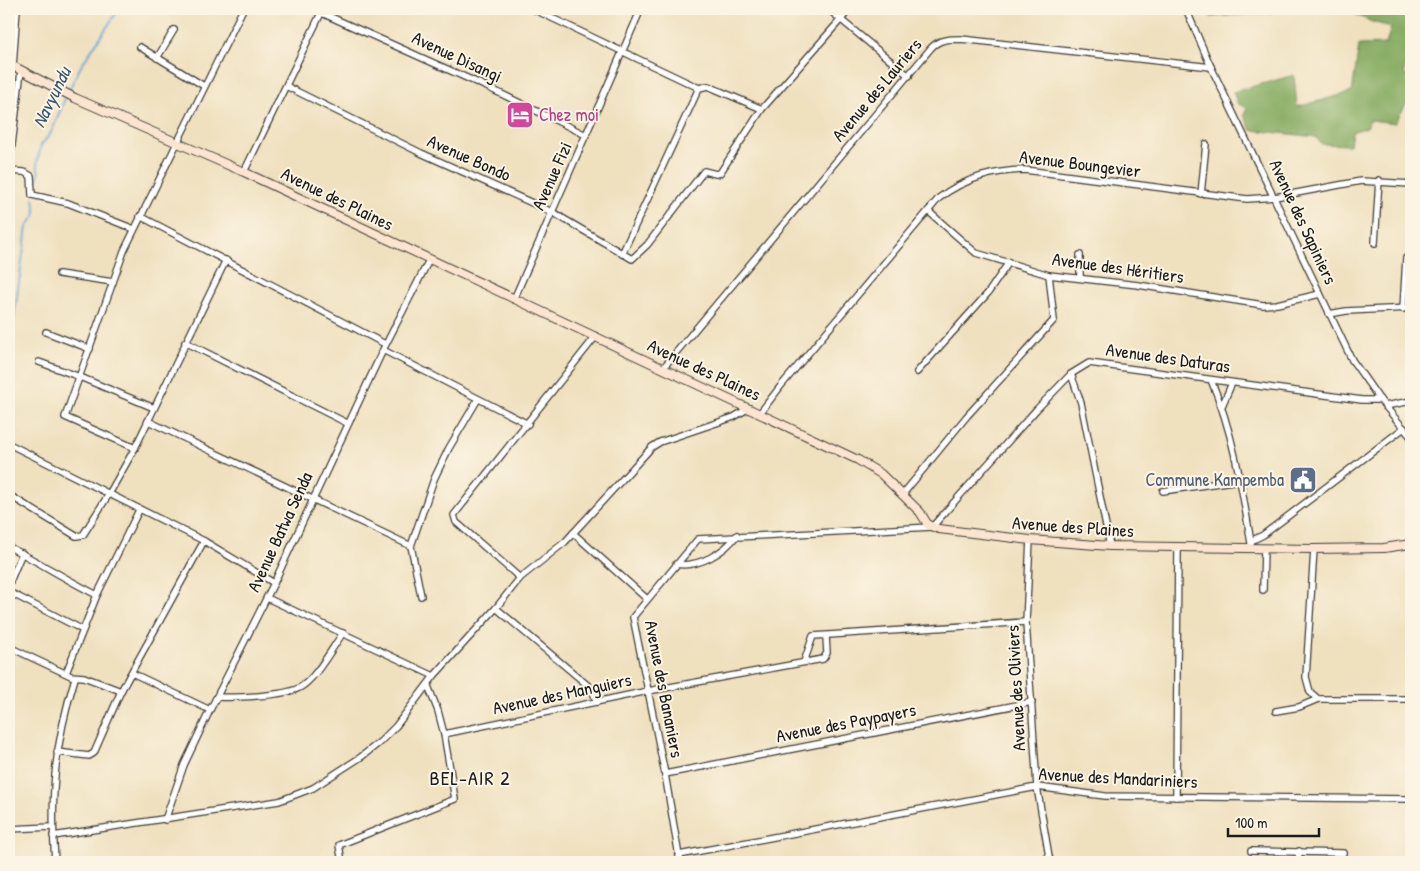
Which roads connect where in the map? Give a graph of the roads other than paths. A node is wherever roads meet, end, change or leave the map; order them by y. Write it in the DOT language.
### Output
graph roads {
  1 [pos="17,9"];
  2 [pos="243,9"];
  3 [pos="313,9"];
  4 [pos="533,9"];
  5 [pos="642,9"];
  6 [pos="828,9"];
  7 [pos="850,9"];
  8 [pos="1186,9"];
  9 [pos="322,11"];
  10 [pos="544,11"];
  11 [pos="840,20"];
  12 [pos="174,30"];
  13 [pos="140,47"];
  14 [pos="623,51"];
  15 [pos="157,58"];
  16 [pos="14,67"];
  17 [pos="1211,67"];
  18 [pos="909,76"];
  19 [pos="204,86"];
  20 [pos="286,86"];
  21 [pos="699,88"];
  22 [pos="762,110"];
  23 [pos="586,135"];
  24 [pos="178,144"];
  25 [pos="1206,144"];
  26 [pos="9,170"];
  27 [pos="244,172"];
  28 [pos="1379,180"];
  29 [pos="1411,184"];
  30 [pos="1201,194"];
  31 [pos="1275,196"];
  32 [pos="552,212"];
  33 [pos="928,212"];
  34 [pos="140,216"];
  35 [pos="134,229"];
  36 [pos="1374,243"];
  37 [pos="622,254"];
  38 [pos="1080,255"];
  39 [pos="1411,256"];
  40 [pos="226,260"];
  41 [pos="430,260"];
  42 [pos="1009,262"];
  43 [pos="59,274"];
  44 [pos="1049,275"];
  45 [pos="1080,278"];
  46 [pos="113,282"];
  47 [pos="1320,294"];
  48 [pos="514,299"];
  49 [pos="1411,308"];
  50 [pos="1403,309"];
  51 [pos="1329,314"];
  52 [pos="46,332"];
  53 [pos="596,336"];
  54 [pos="184,342"];
  55 [pos="384,347"];
  56 [pos="90,349"];
  57 [pos="39,362"];
  58 [pos="663,368"];
  59 [pos="917,372"];
  60 [pos="1071,374"];
  61 [pos="80,377"];
  62 [pos="1211,380"];
  63 [pos="1232,383"];
  64 [pos="478,400"];
  65 [pos="1380,400"];
  66 [pos="1411,401"];
  67 [pos="1222,406"];
  68 [pos="1385,406"];
  69 [pos="154,408"];
  70 [pos="749,408"];
  71 [pos="760,413"];
  72 [pos="148,421"];
  73 [pos="347,423"];
  74 [pos="528,424"];
  75 [pos="1404,428"];
  76 [pos="1411,437"];
  77 [pos="11,445"];
  78 [pos="134,448"];
  79 [pos="1240,480"];
  80 [pos="1163,491"];
  81 [pos="110,494"];
  82 [pos="903,494"];
  83 [pos="9,495"];
  84 [pos="313,499"];
  85 [pos="139,510"];
  86 [pos="932,527"];
  87 [pos="573,533"];
  88 [pos="737,535"];
  89 [pos="1030,540"];
  90 [pos="204,541"];
  91 [pos="1251,544"];
  92 [pos="1411,544"];
  93 [pos="411,546"];
  94 [pos="1110,546"];
  95 [pos="9,547"];
  96 [pos="1178,547"];
  97 [pos="1264,548"];
  98 [pos="1314,549"];
  99 [pos="22,553"];
  100 [pos="676,564"];
  101 [pos="520,578"];
  102 [pos="10,579"];
  103 [pos="274,583"];
  104 [pos="1263,590"];
  105 [pos="9,592"];
  106 [pos="97,595"];
  107 [pos="421,596"];
  108 [pos="266,598"];
  109 [pos="647,599"];
  110 [pos="496,608"];
  111 [pos="1026,622"];
  112 [pos="83,630"];
  113 [pos="343,633"];
  114 [pos="826,636"];
  115 [pos="10,649"];
  116 [pos="804,662"];
  117 [pos="66,673"];
  118 [pos="132,673"];
  119 [pos="434,676"];
  120 [pos="75,678"];
  121 [pos="428,686"];
  122 [pos="121,691"];
  123 [pos="648,691"];
  124 [pos="217,697"];
  125 [pos="1318,699"];
  126 [pos="1411,699"];
  127 [pos="597,702"];
  128 [pos="1032,702"];
  129 [pos="210,710"];
  130 [pos="1276,712"];
  131 [pos="444,734"];
  132 [pos="57,752"];
  133 [pos="665,774"];
  134 [pos="1037,788"];
  135 [pos="1176,797"];
  136 [pos="1411,799"];
  137 [pos="165,820"];
  138 [pos="52,827"];
  139 [pos="9,829"];
  140 [pos="53,836"];
  141 [pos="1251,850"];
  142 [pos="1299,852"];
  143 [pos="1343,852"];
  144 [pos="679,855"];
  145 [pos="54,862"];
  146 [pos="342,862"];
  147 [pos="680,862"];
  148 [pos="1050,862"];
  149 [pos="1298,862"];
  1 -- 16 [label="street"];
  2 -- 19 [label="street"];
  3 -- 9 [label="street, Avenue Disangi"];
  4 -- 10 [label="street"];
  5 -- 14 [label="street, Avenue Fizi"];
  6 -- 11 [label="street"];
  7 -- 11 [label="street"];
  8 -- 17 [label="street, Avenue des Sapiniers"];
  9 -- 20 [label="street"];
  9 -- 23 [label="street, Avenue Disangi"];
  10 -- 14 [label="street"];
  11 -- 18 [label="street"];
  11 -- 22 [label="street"];
  12 -- 15 [label="street"];
  13 -- 15 [label="street"];
  14 -- 21 [label="street"];
  14 -- 23 [label="street, Avenue Fizi"];
  15 -- 19 [label="street"];
  16 -- 24 [label="street, Avenue des Plaines"];
  16 -- 26 [label="street"];
  17 -- 18 [label="street, Avenue des Lauriers"];
  17 -- 31 [label="street, Avenue des Sapiniers"];
  18 -- 58 [label="street, Avenue des Lauriers"];
  19 -- 24 [label="street"];
  20 -- 27 [label="street"];
  20 -- 32 [label="street, Avenue Bondo"];
  21 -- 22 [label="street"];
  21 -- 37 [label="street"];
  22 -- 37 [label="street, Avenue Bondo"];
  23 -- 32 [label="street, Avenue Fizi"];
  24 -- 27 [label="street, Avenue des Plaines"];
  24 -- 34 [label="street"];
  25 -- 30 [label="street"];
  26 -- 35 [label="street"];
  27 -- 41 [label="street, Avenue des Plaines"];
  28 -- 29 [label="street, Avenue Boungevier"];
  28 -- 31 [label="street, Avenue Boungevier"];
  28 -- 36 [label="street"];
  30 -- 31 [label="street, Avenue Boungevier"];
  30 -- 33 [label="street, Avenue Boungevier"];
  31 -- 47 [label="street, Avenue des Sapiniers"];
  32 -- 37 [label="street, Avenue Bondo"];
  32 -- 48 [label="street, Avenue Fizi"];
  33 -- 42 [label="street, Avenue des Héritiers"];
  33 -- 71 [label="street, Avenue Boungevier"];
  34 -- 35 [label="street"];
  34 -- 40 [label="street"];
  35 -- 46 [label="street"];
  38 -- 45 [label="street"];
  39 -- 50 [label="street"];
  40 -- 54 [label="street"];
  40 -- 55 [label="street"];
  41 -- 48 [label="street, Avenue des Plaines"];
  41 -- 55 [label="street, Avenue Batwa Senda"];
  42 -- 44 [label="street, Avenue des Héritiers"];
  42 -- 59 [label="street"];
  43 -- 46 [label="street"];
  44 -- 45 [label="street, Avenue des Héritiers"];
  44 -- 82 [label="street"];
  45 -- 47 [label="street, Avenue des Héritiers"];
  46 -- 56 [label="street"];
  47 -- 51 [label="street, Avenue des Sapiniers"];
  48 -- 53 [label="street, Avenue des Plaines"];
  49 -- 50 [label="street"];
  50 -- 51 [label="street"];
  51 -- 65 [label="street, Avenue des Sapiniers"];
  52 -- 56 [label="street"];
  53 -- 58 [label="street, Avenue des Plaines"];
  53 -- 74 [label="street"];
  54 -- 69 [label="street"];
  54 -- 73 [label="street"];
  55 -- 64 [label="street"];
  55 -- 73 [label="street, Avenue Batwa Senda"];
  56 -- 61 [label="street"];
  57 -- 61 [label="street"];
  58 -- 70 [label="street, Avenue des Plaines"];
  60 -- 62 [label="street, Avenue des Daturas"];
  60 -- 86 [label="street, Avenue des Daturas"];
  60 -- 94 [label="street"];
  61 -- 69 [label="street"];
  61 -- 78 [label="street"];
  62 -- 63 [label="street, Avenue des Daturas"];
  62 -- 67 [label="street"];
  63 -- 65 [label="street, Avenue des Daturas"];
  63 -- 67 [label="street"];
  64 -- 74 [label="street"];
  64 -- 93 [label="street"];
  65 -- 68 [label="street, Avenue des Sapiniers"];
  66 -- 68 [label="street"];
  67 -- 79 [label="street"];
  68 -- 75 [label="street, Avenue des Sapiniers"];
  69 -- 72 [label="street"];
  70 -- 71 [label="street, Avenue des Plaines"];
  70 -- 87 [label="street"];
  71 -- 82 [label="street, Avenue des Plaines"];
  72 -- 78 [label="street"];
  72 -- 84 [label="street"];
  73 -- 84 [label="street, Avenue Batwa Senda"];
  74 -- 101 [label="street"];
  75 -- 76 [label="street, Avenue des Sapiniers"];
  75 -- 91 [label="street"];
  77 -- 81 [label="street"];
  78 -- 81 [label="street"];
  79 -- 80 [label="street"];
  79 -- 91 [label="street"];
  81 -- 83 [label="street"];
  81 -- 85 [label="street"];
  82 -- 86 [label="street, Avenue des Plaines"];
  84 -- 93 [label="street"];
  84 -- 103 [label="street, Avenue Batwa Senda"];
  85 -- 90 [label="street"];
  85 -- 106 [label="street"];
  86 -- 88 [label="street, Avenue des Bananiers"];
  86 -- 89 [label="street, Avenue des Plaines"];
  87 -- 101 [label="street"];
  87 -- 109 [label="street"];
  88 -- 100 [label="street"];
  88 -- 100 [label="street, Avenue des Bananiers"];
  89 -- 94 [label="street, Avenue des Plaines"];
  89 -- 111 [label="street, Avenue des Oliviers"];
  90 -- 103 [label="street"];
  90 -- 118 [label="street"];
  91 -- 96 [label="street, Avenue des Plaines"];
  91 -- 97 [label="street, Avenue des Plaines"];
  92 -- 98 [label="street, Avenue des Plaines"];
  93 -- 107 [label="street"];
  94 -- 96 [label="street, Avenue des Plaines"];
  95 -- 99 [label="street"];
  96 -- 135 [label="street"];
  97 -- 98 [label="street, Avenue des Plaines"];
  97 -- 104 [label="street"];
  98 -- 125 [label="street"];
  99 -- 102 [label="street"];
  99 -- 106 [label="street"];
  100 -- 109 [label="street, Avenue des Bananiers"];
  101 -- 110 [label="street"];
  103 -- 108 [label="street, Avenue Batwa Senda"];
  105 -- 112 [label="street"];
  106 -- 112 [label="street"];
  108 -- 113 [label="street"];
  108 -- 124 [label="street, Avenue Batwa Senda"];
  109 -- 123 [label="street, Avenue des Bananiers"];
  110 -- 119 [label="street"];
  110 -- 127 [label="street"];
  111 -- 114 [label="street"];
  111 -- 128 [label="street, Avenue des Oliviers"];
  112 -- 117 [label="street"];
  113 -- 119 [label="street"];
  113 -- 124 [label="street"];
  114 -- 116 [label="street"];
  114 -- 116 [label="street, Avenue des Manguiers"];
  115 -- 117 [label="street"];
  116 -- 123 [label="street, Avenue des Manguiers"];
  117 -- 120 [label="street"];
  118 -- 122 [label="street"];
  118 -- 129 [label="street"];
  119 -- 121 [label="street"];
  120 -- 122 [label="street"];
  120 -- 132 [label="street"];
  121 -- 131 [label="street"];
  121 -- 137 [label="street"];
  122 -- 132 [label="street"];
  123 -- 127 [label="street, Avenue des Manguiers"];
  123 -- 133 [label="street, Avenue des Bananiers"];
  124 -- 129 [label="street, Avenue Batwa Senda"];
  125 -- 126 [label="street"];
  125 -- 130 [label="street"];
  127 -- 131 [label="street, Avenue des Manguiers"];
  128 -- 133 [label="street, Avenue des Paypayers"];
  128 -- 134 [label="street, Avenue des Oliviers"];
  129 -- 137 [label="street, Avenue Batwa Senda"];
  131 -- 146 [label="street"];
  132 -- 138 [label="street"];
  133 -- 144 [label="street, Avenue des Bananiers"];
  134 -- 135 [label="street, Avenue des Mandariniers"];
  134 -- 144 [label="street, Avenue des Mandariniers"];
  134 -- 148 [label="street, Avenue des Oliviers"];
  135 -- 136 [label="street, Avenue des Mandariniers"];
  137 -- 140 [label="street"];
  138 -- 139 [label="street"];
  138 -- 140 [label="street"];
  140 -- 145 [label="street"];
  141 -- 142 [label="street"];
  142 -- 143 [label="street"];
  142 -- 149 [label="street"];
  144 -- 147 [label="street, Avenue des Bananiers"];
}
